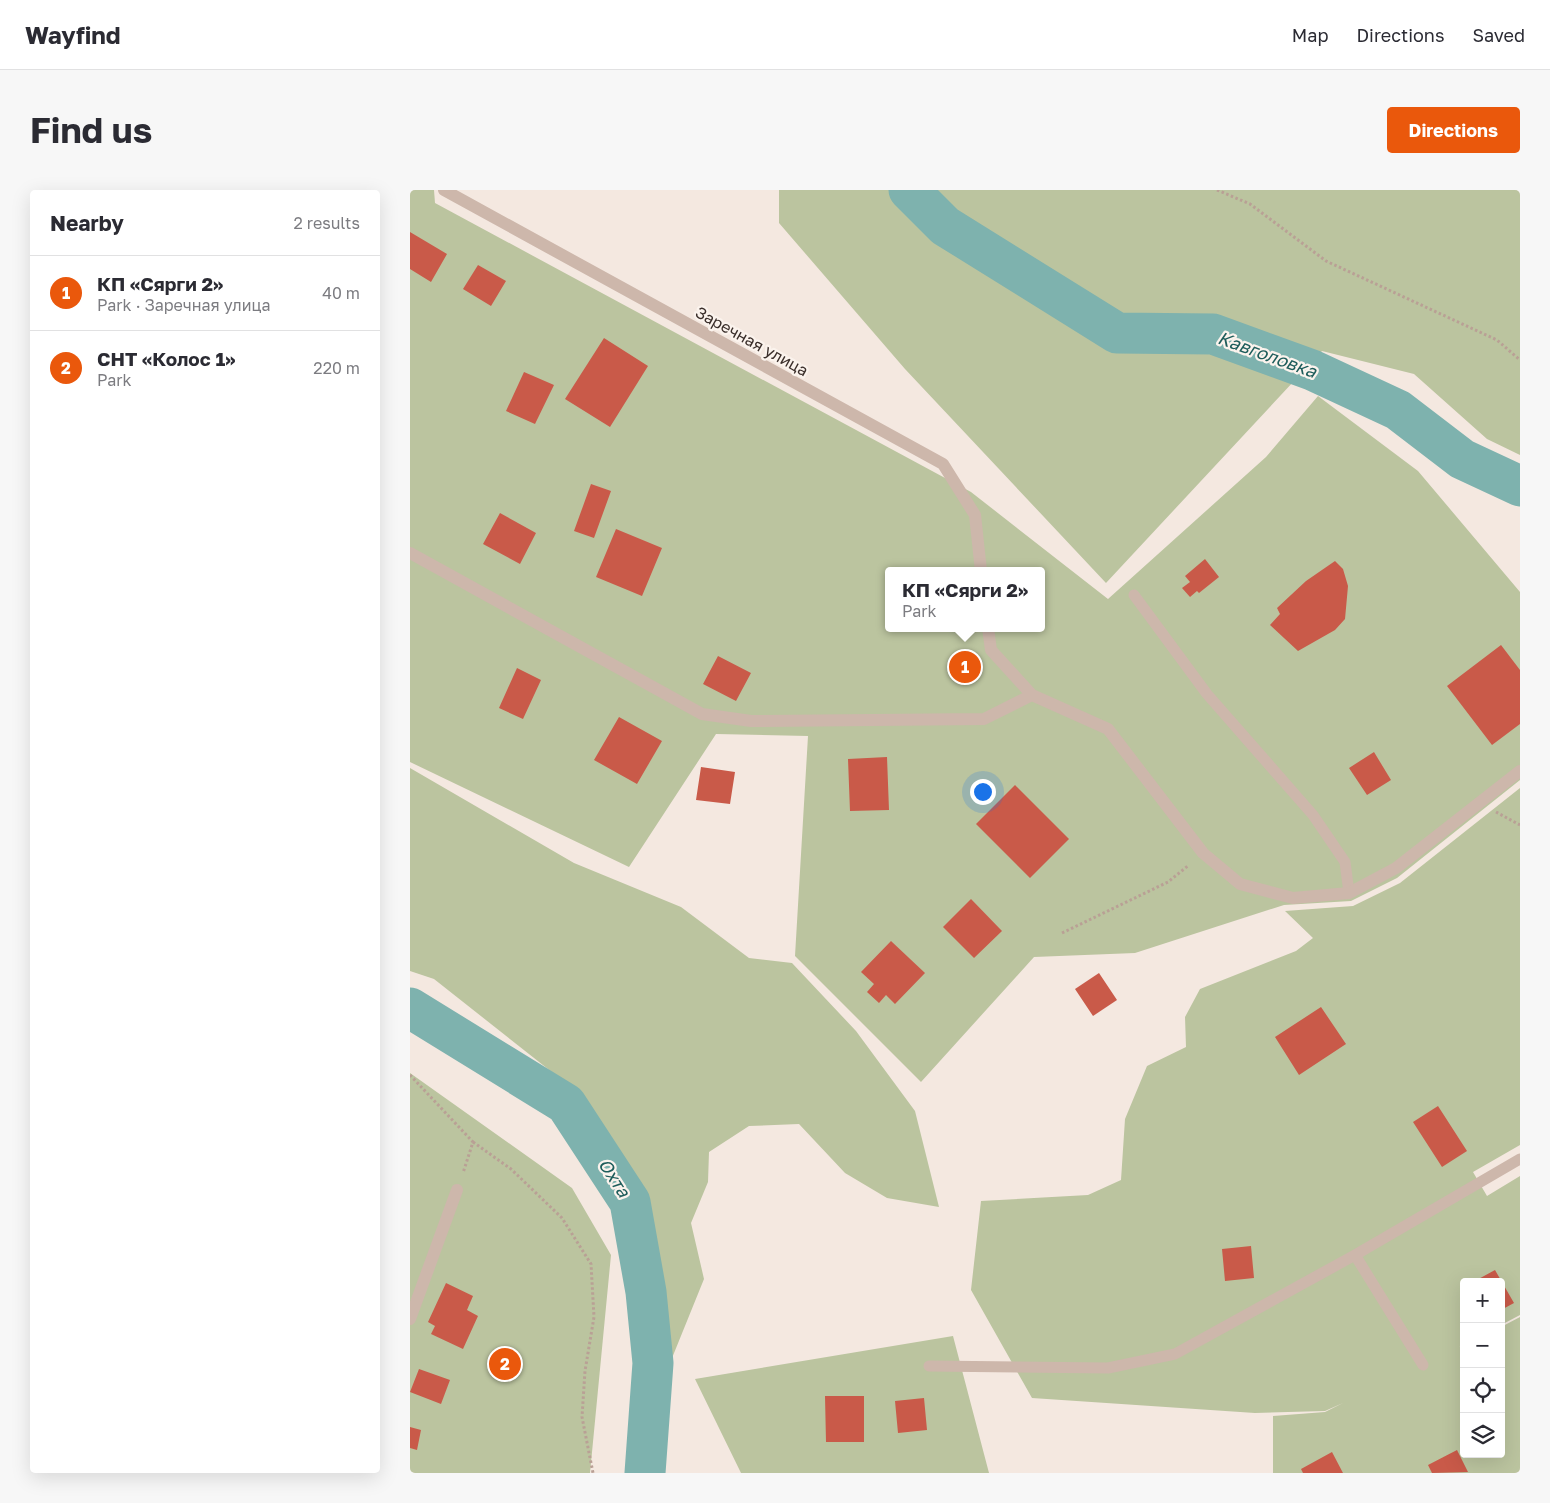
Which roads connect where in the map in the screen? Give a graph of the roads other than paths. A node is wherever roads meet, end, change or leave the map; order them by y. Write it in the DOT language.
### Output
graph roads {
  1 [pos="444,190"];
  2 [pos="410,553"];
  3 [pos="982,567"];
  4 [pos="1134,595"];
  5 [pos="989,632"];
  6 [pos="1032,695"];
  7 [pos="1520,772"];
  8 [pos="1349,893"];
  9 [pos="1520,1159"];
  10 [pos="457,1190"];
  11 [pos="1355,1255"];
  12 [pos="410,1319"];
  13 [pos="1423,1365"];
  14 [pos="929,1366"];
  1 -- 3 [label="street, Заречная улица"];
  2 -- 6 [label="street"];
  4 -- 8 [label="lane"];
  5 -- 6 [label="street"];
  6 -- 8 [label="street"];
  7 -- 8 [label="street"];
  9 -- 11 [label="lane"];
  10 -- 12 [label="street"];
  11 -- 13 [label="lane"];
  11 -- 14 [label="lane"];
}
